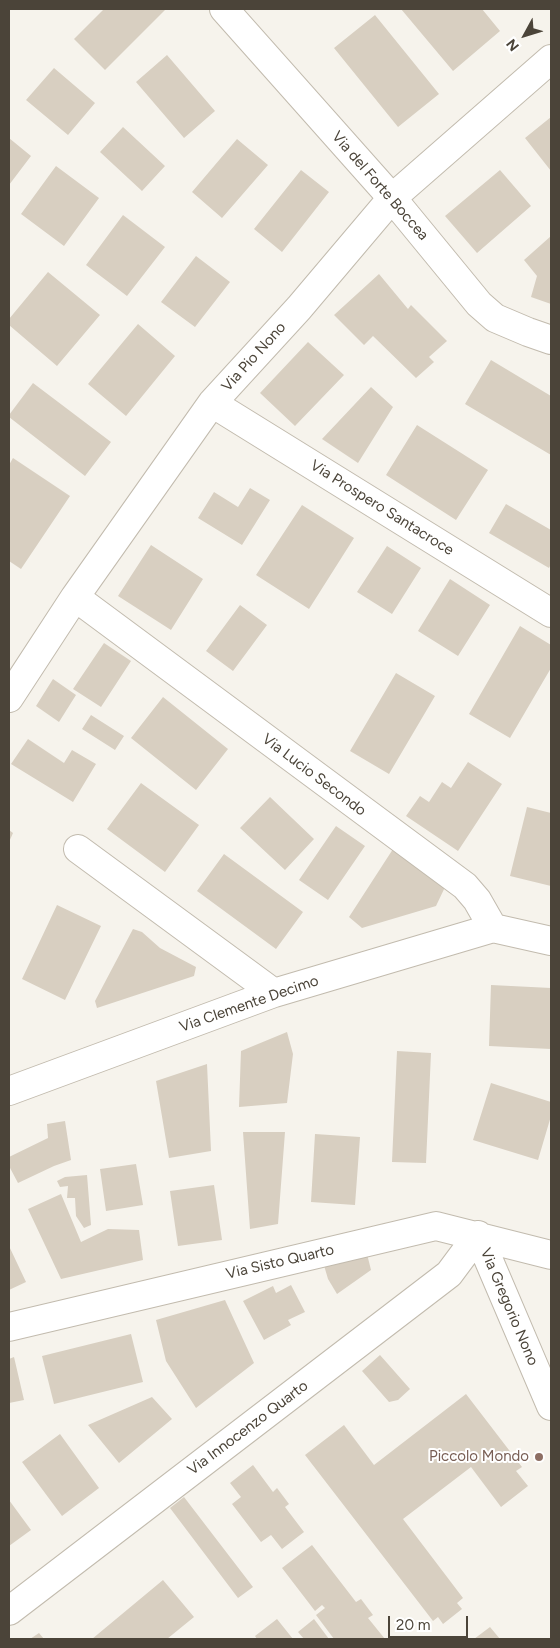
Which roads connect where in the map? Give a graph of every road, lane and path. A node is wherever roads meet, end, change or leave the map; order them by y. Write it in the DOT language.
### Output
graph roads {
  1 [pos="224,9"];
  2 [pos="551,59"];
  3 [pos="392,198"];
  4 [pos="551,340"];
  5 [pos="212,403"];
  6 [pos="75,597"];
  7 [pos="551,612"];
  8 [pos="9,698"];
  9 [pos="78,850"];
  10 [pos="493,928"];
  11 [pos="551,941"];
  12 [pos="274,993"];
  13 [pos="9,1091"];
  14 [pos="478,1235"];
  15 [pos="551,1255"];
  16 [pos="9,1327"];
  17 [pos="551,1406"];
  18 [pos="9,1611"];
  1 -- 3 [label="street, Via del Forte Boccea"];
  2 -- 3 [label="street, Via Pio Nono"];
  3 -- 4 [label="street, Via del Forte Boccea"];
  3 -- 5 [label="street, Via Pio Nono"];
  5 -- 6 [label="street, Via Pio Nono"];
  5 -- 7 [label="street, Via Prospero Santacroce"];
  6 -- 8 [label="street, Via Pio Nono"];
  6 -- 10 [label="street, Via Lucio Secondo"];
  9 -- 12 [label="street"];
  10 -- 11 [label="street"];
  10 -- 12 [label="street, Via Clemente Decimo"];
  12 -- 13 [label="street, Via Clemente Decimo"];
  14 -- 15 [label="street, Via Sisto Quarto"];
  14 -- 16 [label="street, Via Sisto Quarto"];
  14 -- 17 [label="street, Via Gregorio Nono"];
  14 -- 18 [label="street, Via Innocenzo Quarto"];
}
